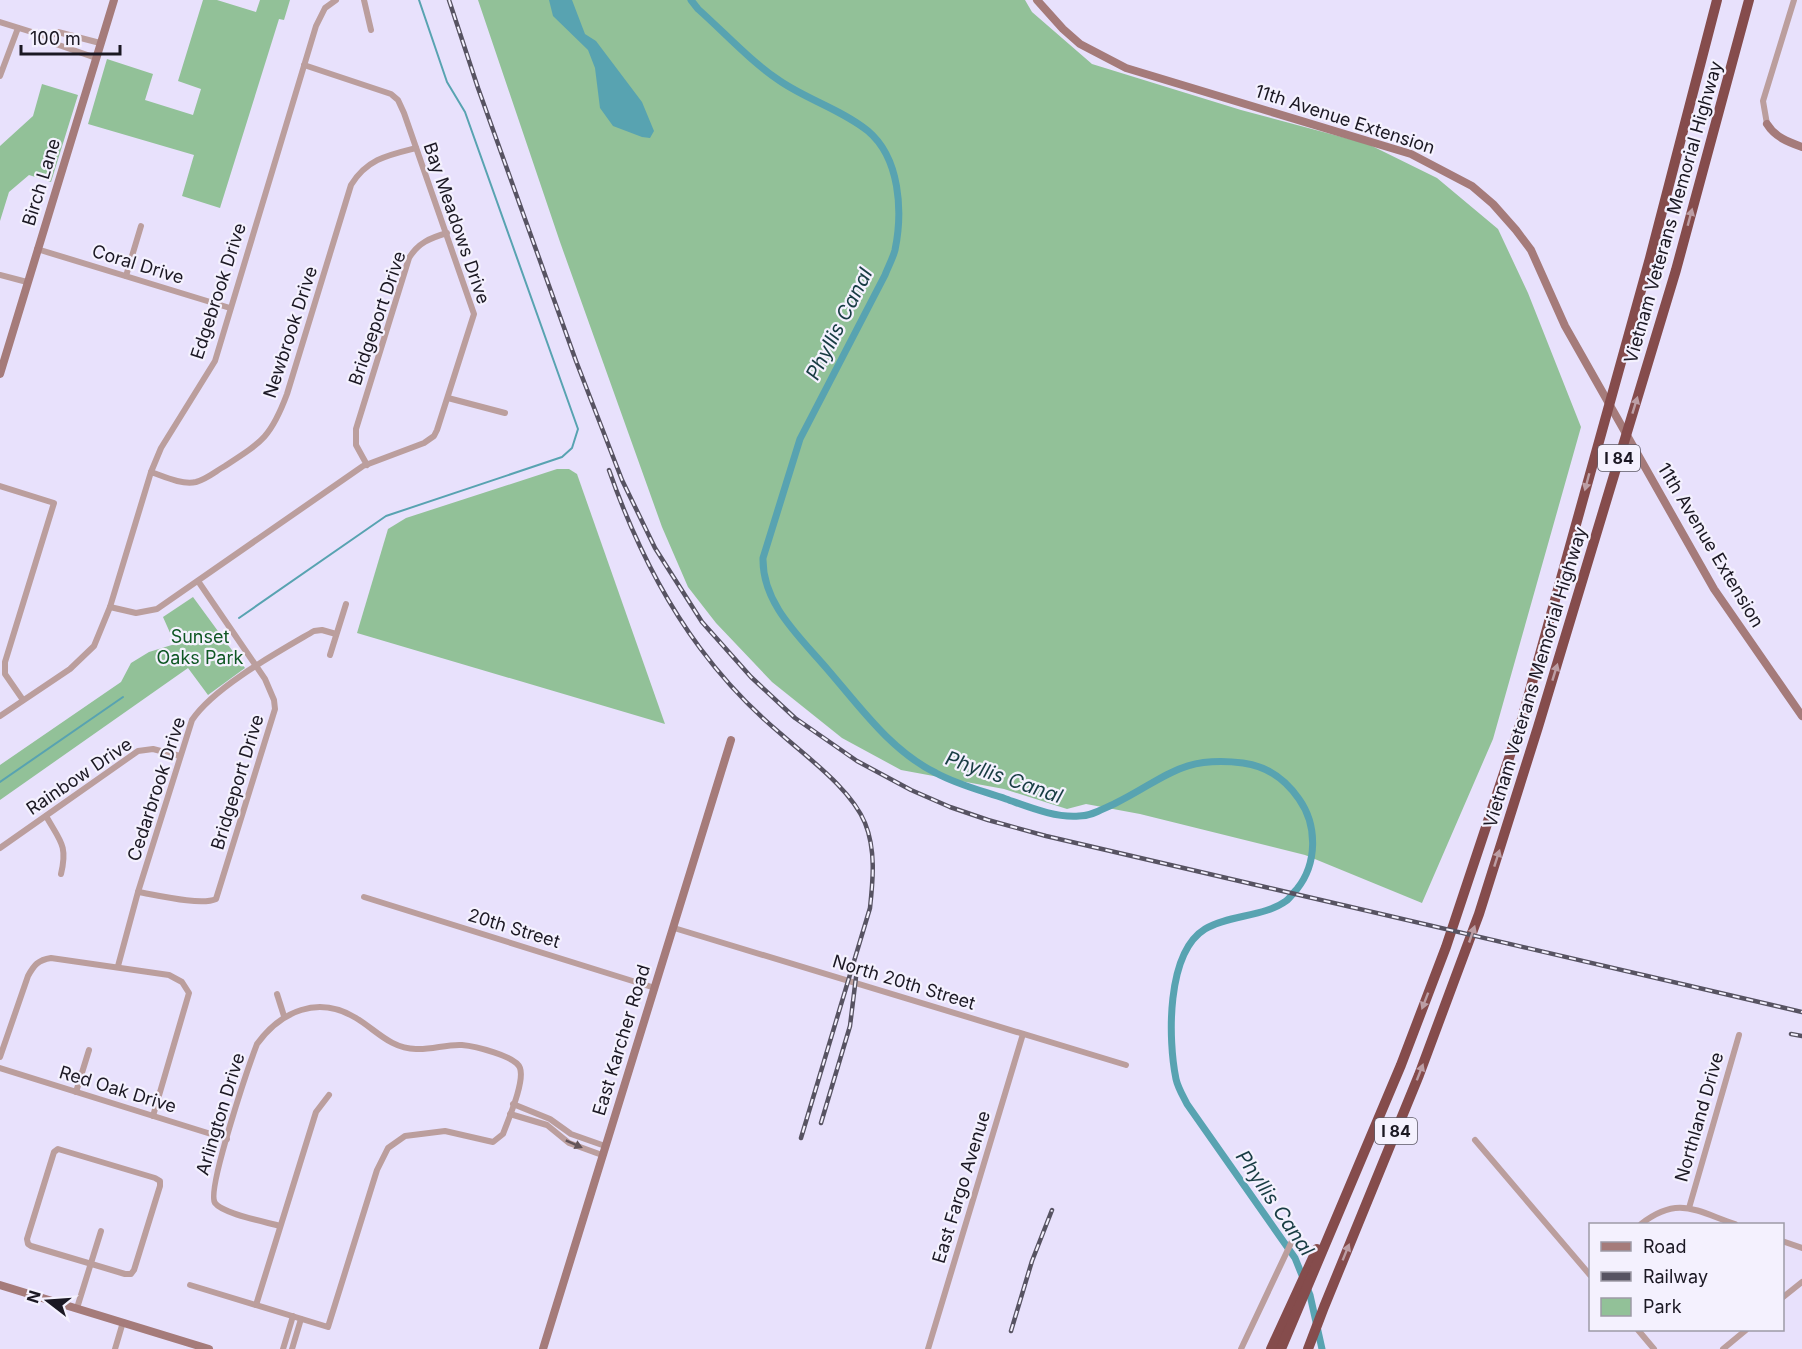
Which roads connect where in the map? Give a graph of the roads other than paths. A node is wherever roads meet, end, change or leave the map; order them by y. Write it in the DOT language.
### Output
graph roads {
  1 [pos="114,0"];
  2 [pos="336,0"];
  3 [pos="364,0"];
  4 [pos="1037,0"];
  5 [pos="1717,0"];
  6 [pos="1749,0"];
  7 [pos="1794,0"];
  8 [pos="0,22"];
  9 [pos="18,28"];
  10 [pos="371,30"];
  11 [pos="48,37"];
  12 [pos="100,43"];
  13 [pos="96,58"];
  14 [pos="304,65"];
  15 [pos="0,76"];
  16 [pos="1767,124"];
  17 [pos="1802,147"];
  18 [pos="416,148"];
  19 [pos="141,226"];
  20 [pos="447,233"];
  21 [pos="37,249"];
  22 [pos="0,274"];
  23 [pos="126,276"];
  24 [pos="27,282"];
  25 [pos="230,308"];
  26 [pos="0,374"];
  27 [pos="448,398"];
  28 [pos="505,413"];
  29 [pos="367,465"];
  30 [pos="151,472"];
  31 [pos="0,486"];
  32 [pos="198,581"];
  33 [pos="345,604"];
  34 [pos="110,608"];
  35 [pos="336,634"];
  36 [pos="330,655"];
  37 [pos="257,666"];
  38 [pos="23,700"];
  39 [pos="0,716"];
  40 [pos="1802,716"];
  41 [pos="730,740"];
  42 [pos="180,756"];
  43 [pos="46,816"];
  44 [pos="0,848"];
  45 [pos="61,874"];
  46 [pos="138,892"];
  47 [pos="364,897"];
  48 [pos="674,928"];
  49 [pos="118,966"];
  50 [pos="655,987"];
  51 [pos="278,994"];
  52 [pos="285,1016"];
  53 [pos="1023,1034"];
  54 [pos="1739,1035"];
  55 [pos="89,1050"];
  56 [pos="0,1057"];
  57 [pos="1126,1065"];
  58 [pos="0,1068"];
  59 [pos="76,1092"];
  60 [pos="329,1095"];
  61 [pos="513,1104"];
  62 [pos="510,1114"];
  63 [pos="153,1116"];
  64 [pos="227,1138"];
  65 [pos="1475,1140"];
  66 [pos="604,1150"];
  67 [pos="1356,1172"];
  68 [pos="1689,1208"];
  69 [pos="1642,1223"];
  70 [pos="1732,1223"];
  71 [pos="280,1226"];
  72 [pos="101,1232"];
  73 [pos="1292,1241"];
  74 [pos="1784,1242"];
  75 [pos="1802,1248"];
  76 [pos="91,1264"];
  77 [pos="1589,1270"];
  78 [pos="1802,1282"];
  79 [pos="190,1285"];
  80 [pos="0,1286"];
  81 [pos="1784,1297"];
  82 [pos="1298,1300"];
  83 [pos="256,1305"];
  84 [pos="77,1308"];
  85 [pos="292,1316"];
  86 [pos="301,1319"];
  87 [pos="123,1322"];
  88 [pos="1640,1331"];
  89 [pos="1744,1331"];
  90 [pos="1310,1346"];
  91 [pos="115,1349"];
  92 [pos="209,1349"];
  93 [pos="283,1349"];
  94 [pos="292,1349"];
  95 [pos="543,1349"];
  96 [pos="928,1349"];
  97 [pos="1241,1349"];
  98 [pos="1271,1349"];
  99 [pos="1281,1349"];
  100 [pos="1654,1349"];
  101 [pos="1723,1349"];
  1 -- 12 [label="street, Birch Lane"];
  2 -- 14 [label="street, Edgebrook Drive"];
  3 -- 10 [label="street"];
  4 -- 40 [label="street, 11th Avenue Extension"];
  5 -- 67 [label="highway, Vietnam Veterans Memorial Highway / I 84, one-way"];
  90 -- 6 [label="highway, Vietnam Veterans Memorial Highway / I 84, one-way"];
  7 -- 16 [label="street"];
  8 -- 9 [label="street"];
  9 -- 11 [label="street"];
  9 -- 15 [label="street"];
  11 -- 12 [label="street"];
  11 -- 13 [label="street"];
  12 -- 13 [label="street, Birch Lane"];
  13 -- 21 [label="street, Birch Lane"];
  14 -- 18 [label="street, Bay Meadows Drive"];
  14 -- 25 [label="street, Edgebrook Drive"];
  16 -- 17 [label="street"];
  18 -- 20 [label="street, Bay Meadows Drive"];
  18 -- 30 [label="street, Newbrook Drive"];
  19 -- 23 [label="street"];
  20 -- 27 [label="street, Bay Meadows Drive"];
  20 -- 29 [label="street, Bridgeport Drive"];
  21 -- 23 [label="street, Coral Drive"];
  21 -- 24 [label="street, Birch Lane"];
  22 -- 24 [label="street"];
  23 -- 25 [label="street, Coral Drive"];
  24 -- 26 [label="street, Birch Lane"];
  25 -- 30 [label="street, Edgebrook Drive"];
  27 -- 28 [label="street"];
  27 -- 29 [label="street, Bay Meadows Drive"];
  29 -- 32 [label="street, Bay Meadows Drive"];
  30 -- 34 [label="street, Edgebrook Drive"];
  31 -- 38 [label="street"];
  32 -- 34 [label="street, Bay Meadows Drive"];
  32 -- 37 [label="street, Bridgeport Drive"];
  33 -- 35 [label="street"];
  34 -- 38 [label="street, Edgebrook Drive"];
  35 -- 36 [label="street"];
  35 -- 37 [label="street, Cedarbrook Drive"];
  37 -- 42 [label="street, Cedarbrook Drive"];
  37 -- 46 [label="street, Bridgeport Drive"];
  38 -- 39 [label="street, Edgebrook Drive"];
  41 -- 48 [label="street, East Karcher Road"];
  42 -- 43 [label="street, Rainbow Drive"];
  42 -- 46 [label="street, Cedarbrook Drive"];
  43 -- 44 [label="street, Rainbow Drive"];
  43 -- 45 [label="street"];
  46 -- 49 [label="street, Cedarbrook Drive"];
  47 -- 50 [label="street, 20th Street"];
  48 -- 50 [label="street, East Karcher Road"];
  48 -- 53 [label="street, North 20th Street"];
  49 -- 56 [label="street"];
  49 -- 63 [label="street"];
  50 -- 66 [label="street, East Karcher Road"];
  51 -- 52 [label="street"];
  52 -- 61 [label="street, Arlington Drive"];
  52 -- 64 [label="street, Arlington Drive"];
  53 -- 57 [label="street, North 20th Street"];
  53 -- 96 [label="street, East Fargo Avenue"];
  54 -- 68 [label="street, Northland Drive"];
  55 -- 59 [label="street"];
  58 -- 59 [label="street, Red Oak Drive"];
  59 -- 63 [label="street, Red Oak Drive"];
  60 -- 71 [label="street"];
  61 -- 62 [label="street, Arlington Drive"];
  61 -- 66 [label="street"];
  62 -- 66 [label="street, one-way"];
  62 -- 86 [label="street, Arlington Drive"];
  63 -- 64 [label="street, Red Oak Drive"];
  64 -- 71 [label="street, Arlington Drive"];
  65 -- 77 [label="street"];
  66 -- 95 [label="street, East Karcher Road"];
  67 -- 82 [label="highway, I 84"];
  67 -- 82 [label="highway"];
  68 -- 69 [label="street"];
  68 -- 70 [label="street"];
  71 -- 83 [label="street"];
  72 -- 76 [label="street"];
  73 -- 97 [label="street"];
  74 -- 75 [label="street"];
  76 -- 76 [label="street"];
  76 -- 84 [label="street"];
  78 -- 81 [label="street"];
  79 -- 83 [label="street, Arlington Drive"];
  80 -- 84 [label="street"];
  82 -- 98 [label="highway"];
  82 -- 99 [label="highway, I 84"];
  83 -- 85 [label="street, Arlington Drive"];
  84 -- 87 [label="street"];
  85 -- 86 [label="street, Arlington Drive"];
  85 -- 93 [label="street"];
  86 -- 94 [label="street"];
  87 -- 91 [label="street"];
  87 -- 92 [label="street"];
  88 -- 100 [label="street"];
  89 -- 101 [label="street"];
}
